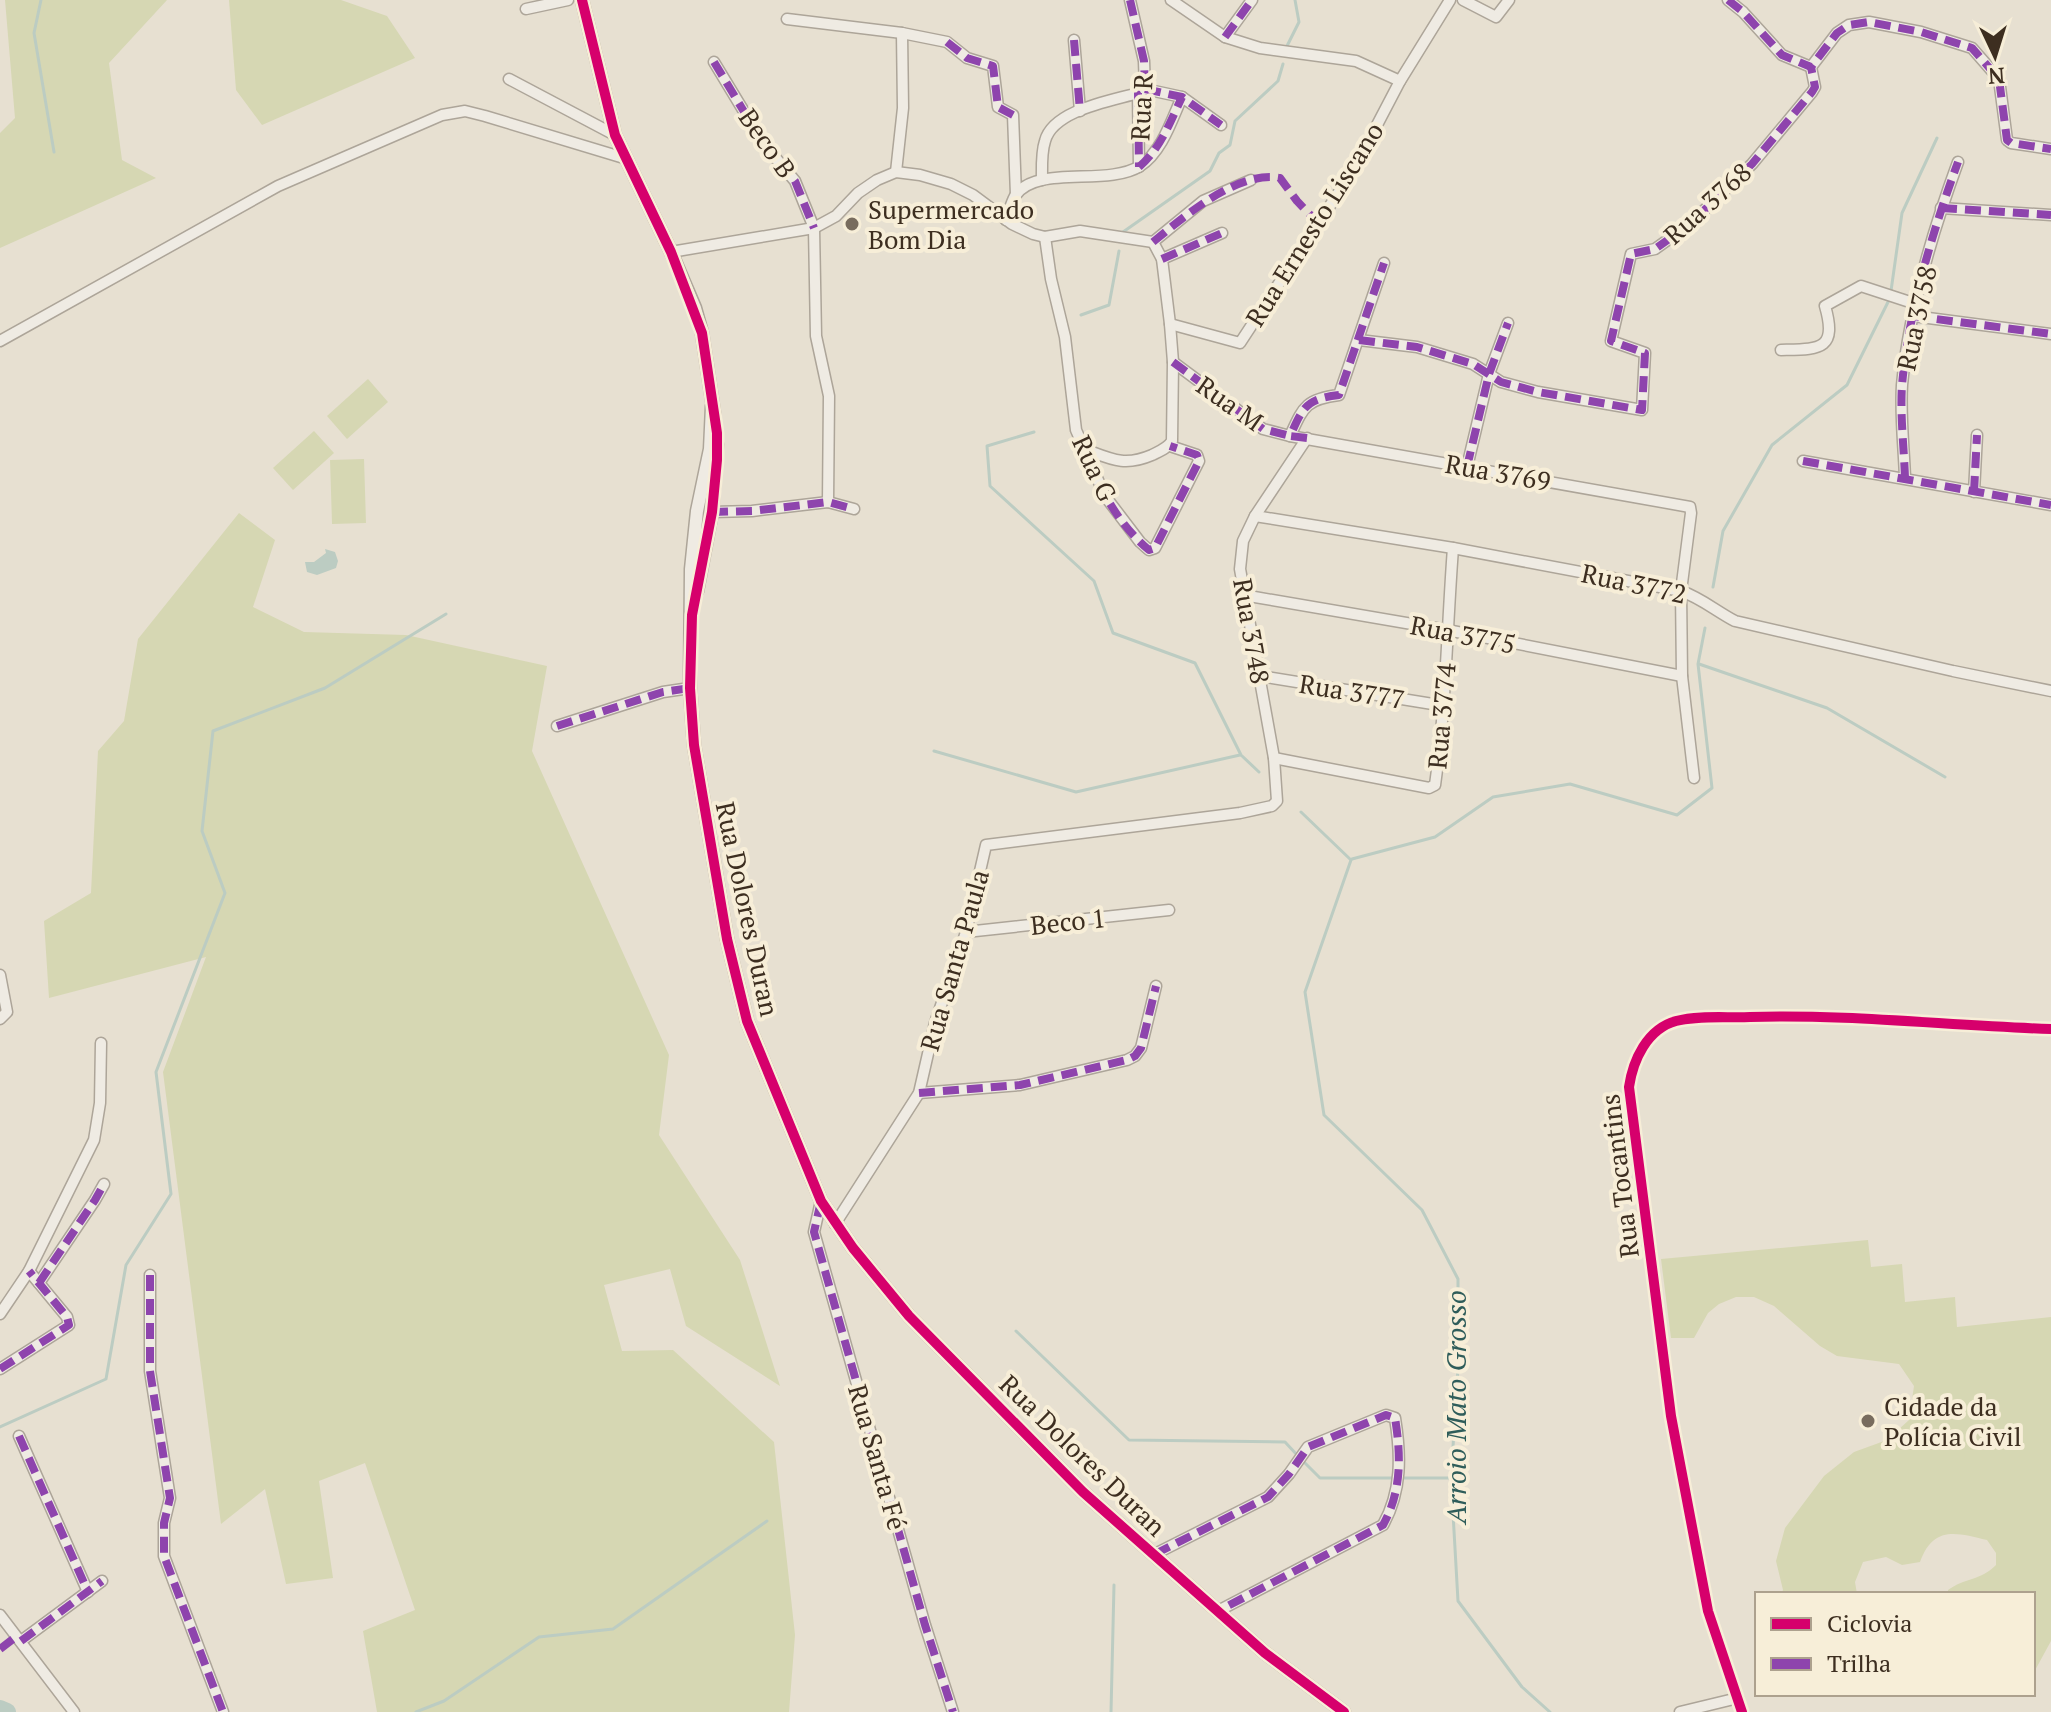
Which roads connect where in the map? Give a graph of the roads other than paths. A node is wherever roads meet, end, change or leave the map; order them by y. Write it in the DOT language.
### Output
graph roads {
  1 [pos="568,0"];
  2 [pos="582,0"];
  3 [pos="1130,0"];
  4 [pos="1171,0"];
  5 [pos="1252,0"];
  6 [pos="1450,0"];
  7 [pos="1463,0"];
  8 [pos="1509,0"];
  9 [pos="1728,0"];
  10 [pos="526,9"];
  11 [pos="787,19"];
  12 [pos="902,33"];
  13 [pos="1225,37"];
  14 [pos="1074,40"];
  15 [pos="714,62"];
  16 [pos="1811,67"];
  17 [pos="509,79"];
  18 [pos="1400,81"];
  19 [pos="1142,91"];
  20 [pos="1182,97"];
  21 [pos="1080,111"];
  22 [pos="1221,125"];
  23 [pos="615,135"];
  24 [pos="2051,149"];
  25 [pos="624,158"];
  26 [pos="1958,162"];
  27 [pos="1139,167"];
  28 [pos="896,172"];
  29 [pos="1042,180"];
  30 [pos="1251,180"];
  31 [pos="1016,195"];
  32 [pos="1941,208"];
  33 [pos="2051,215"];
  34 [pos="1006,220"];
  35 [pos="814,228"];
  36 [pos="1222,233"];
  37 [pos="1045,237"];
  38 [pos="1153,242"];
  39 [pos="671,252"];
  40 [pos="1162,259"];
  41 [pos="1384,263"];
  42 [pos="1916,304"];
  43 [pos="1913,316"];
  44 [pos="1508,323"];
  45 [pos="1170,324"];
  46 [pos="2051,334"];
  47 [pos="1359,340"];
  48 [pos="0,341"];
  49 [pos="1781,350"];
  50 [pos="1173,362"];
  51 [pos="1489,374"];
  52 [pos="712,406"];
  53 [pos="1977,435"];
  54 [pos="1290,436"];
  55 [pos="1307,438"];
  56 [pos="1170,446"];
  57 [pos="1084,449"];
  58 [pos="1803,461"];
  59 [pos="1467,467"];
  60 [pos="1905,478"];
  61 [pos="1974,492"];
  62 [pos="828,502"];
  63 [pos="2051,505"];
  64 [pos="854,509"];
  65 [pos="697,512"];
  66 [pos="712,512"];
  67 [pos="1255,516"];
  68 [pos="1453,548"];
  69 [pos="1681,591"];
  70 [pos="1243,595"];
  71 [pos="692,615"];
  72 [pos="1447,630"];
  73 [pos="1260,676"];
  74 [pos="1682,676"];
  75 [pos="690,688"];
  76 [pos="2051,691"];
  77 [pos="1445,706"];
  78 [pos="557,726"];
  79 [pos="1270,732"];
  80 [pos="1274,758"];
  81 [pos="1694,778"];
  82 [pos="1169,910"];
  83 [pos="966,932"];
  84 [pos="0,975"];
  85 [pos="1156,986"];
  86 [pos="0,1019"];
  87 [pos="2051,1029"];
  88 [pos="101,1043"];
  89 [pos="919,1093"];
  90 [pos="104,1184"];
  91 [pos="821,1201"];
  92 [pos="835,1224"];
  93 [pos="29,1271"];
  94 [pos="150,1275"];
  95 [pos="39,1283"];
  96 [pos="0,1314"];
  97 [pos="0,1369"];
  98 [pos="19,1436"];
  99 [pos="1155,1554"];
  100 [pos="102,1581"];
  101 [pos="88,1592"];
  102 [pos="1218,1611"];
  103 [pos="0,1615"];
  104 [pos="21,1641"];
  105 [pos="1738,1698"];
  106 [pos="74,1712"];
  107 [pos="223,1712"];
  108 [pos="953,1712"];
  109 [pos="1344,1712"];
  110 [pos="1680,1712"];
  111 [pos="1742,1712"];
  1 -- 10 [label="street"];
  2 -- 23 [label="street, Rua Dolores Duran"];
  3 -- 19 [label="street, Rua R"];
  4 -- 13 [label="street"];
  5 -- 13 [label="street"];
  6 -- 18 [label="street, Rua Ernesto Liscano"];
  7 -- 8 [label="street"];
  9 -- 16 [label="street"];
  11 -- 12 [label="street"];
  12 -- 28 [label="street"];
  12 -- 31 [label="street"];
  13 -- 18 [label="street"];
  14 -- 21 [label="street"];
  15 -- 35 [label="street, Beco B"];
  16 -- 24 [label="street"];
  16 -- 51 [label="street, Rua 3768"];
  17 -- 23 [label="street"];
  18 -- 45 [label="street, Rua Ernesto Liscano"];
  19 -- 20 [label="street"];
  19 -- 21 [label="street"];
  19 -- 27 [label="street, Rua R"];
  20 -- 22 [label="street"];
  20 -- 27 [label="street"];
  21 -- 29 [label="street"];
  23 -- 25 [label="street, Rua Dolores Duran"];
  25 -- 39 [label="street, Rua Dolores Duran"];
  25 -- 48 [label="street"];
  26 -- 32 [label="street, Rua 3758"];
  27 -- 29 [label="street"];
  28 -- 34 [label="street"];
  28 -- 35 [label="street"];
  29 -- 31 [label="street"];
  30 -- 38 [label="street"];
  31 -- 34 [label="street"];
  32 -- 33 [label="street"];
  32 -- 42 [label="street, Rua 3758"];
  34 -- 37 [label="street"];
  35 -- 39 [label="street"];
  35 -- 62 [label="street"];
  36 -- 40 [label="street"];
  37 -- 38 [label="street"];
  37 -- 57 [label="street, Rua G"];
  38 -- 40 [label="street"];
  39 -- 52 [label="street, Rua Dolores Duran"];
  40 -- 45 [label="street"];
  41 -- 47 [label="street"];
  42 -- 43 [label="street, Rua 3758"];
  42 -- 49 [label="street"];
  43 -- 46 [label="street"];
  43 -- 60 [label="street, Rua 3758"];
  44 -- 51 [label="street"];
  45 -- 50 [label="street"];
  47 -- 51 [label="street"];
  47 -- 54 [label="street"];
  50 -- 54 [label="street, Rua M"];
  50 -- 56 [label="street"];
  51 -- 59 [label="street"];
  52 -- 65 [label="street, Rua Dolores Duran"];
  52 -- 66 [label="street, Rua Dolores Duran"];
  53 -- 61 [label="street"];
  54 -- 55 [label="street"];
  55 -- 59 [label="street, Rua 3769"];
  55 -- 67 [label="street, Rua 3748"];
  56 -- 57 [label="street"];
  56 -- 57 [label="street, Rua G"];
  58 -- 60 [label="street"];
  59 -- 69 [label="street, Rua 3769"];
  60 -- 61 [label="street"];
  61 -- 63 [label="street"];
  62 -- 64 [label="street"];
  62 -- 66 [label="street"];
  65 -- 66 [label="street"];
  65 -- 71 [label="street, Rua Dolores Duran"];
  66 -- 71 [label="street, Rua Dolores Duran"];
  67 -- 68 [label="street, Rua 3772"];
  67 -- 70 [label="street, Rua 3748"];
  68 -- 69 [label="street, Rua 3772"];
  68 -- 72 [label="street, Rua 3774"];
  69 -- 74 [label="street"];
  69 -- 76 [label="street, Rua 3772"];
  70 -- 72 [label="street, Rua 3775"];
  70 -- 73 [label="street, Rua 3748"];
  71 -- 75 [label="street, Rua Dolores Duran"];
  72 -- 74 [label="street, Rua 3775"];
  72 -- 77 [label="street, Rua 3774"];
  73 -- 77 [label="street, Rua 3777"];
  73 -- 79 [label="street, Rua 3748"];
  74 -- 81 [label="street"];
  75 -- 78 [label="street"];
  75 -- 91 [label="street, Rua Dolores Duran"];
  77 -- 80 [label="street, Rua 3774"];
  79 -- 80 [label="street, Rua Santa Paula"];
  80 -- 83 [label="street, Rua Santa Paula"];
  82 -- 83 [label="street, Beco 1"];
  83 -- 89 [label="street, Rua Santa Paula"];
  84 -- 86 [label="street"];
  85 -- 89 [label="street"];
  87 -- 105 [label="street, Rua Tocantins"];
  88 -- 93 [label="street"];
  89 -- 92 [label="street, Rua Santa Paula"];
  90 -- 95 [label="street"];
  91 -- 92 [label="street, Rua Dolores Duran"];
  91 -- 108 [label="street, Rua Santa Fé"];
  92 -- 99 [label="street, Rua Dolores Duran"];
  93 -- 95 [label="street"];
  93 -- 96 [label="street"];
  94 -- 107 [label="street"];
  95 -- 97 [label="street"];
  98 -- 101 [label="street"];
  99 -- 102 [label="street, Rua Dolores Duran"];
  99 -- 102 [label="street"];
  100 -- 101 [label="street"];
  101 -- 104 [label="street"];
  102 -- 109 [label="street, Rua Dolores Duran"];
  103 -- 104 [label="street"];
  104 -- 106 [label="street"];
  105 -- 110 [label="street"];
  105 -- 111 [label="street, Rua Tocantins"];
}
